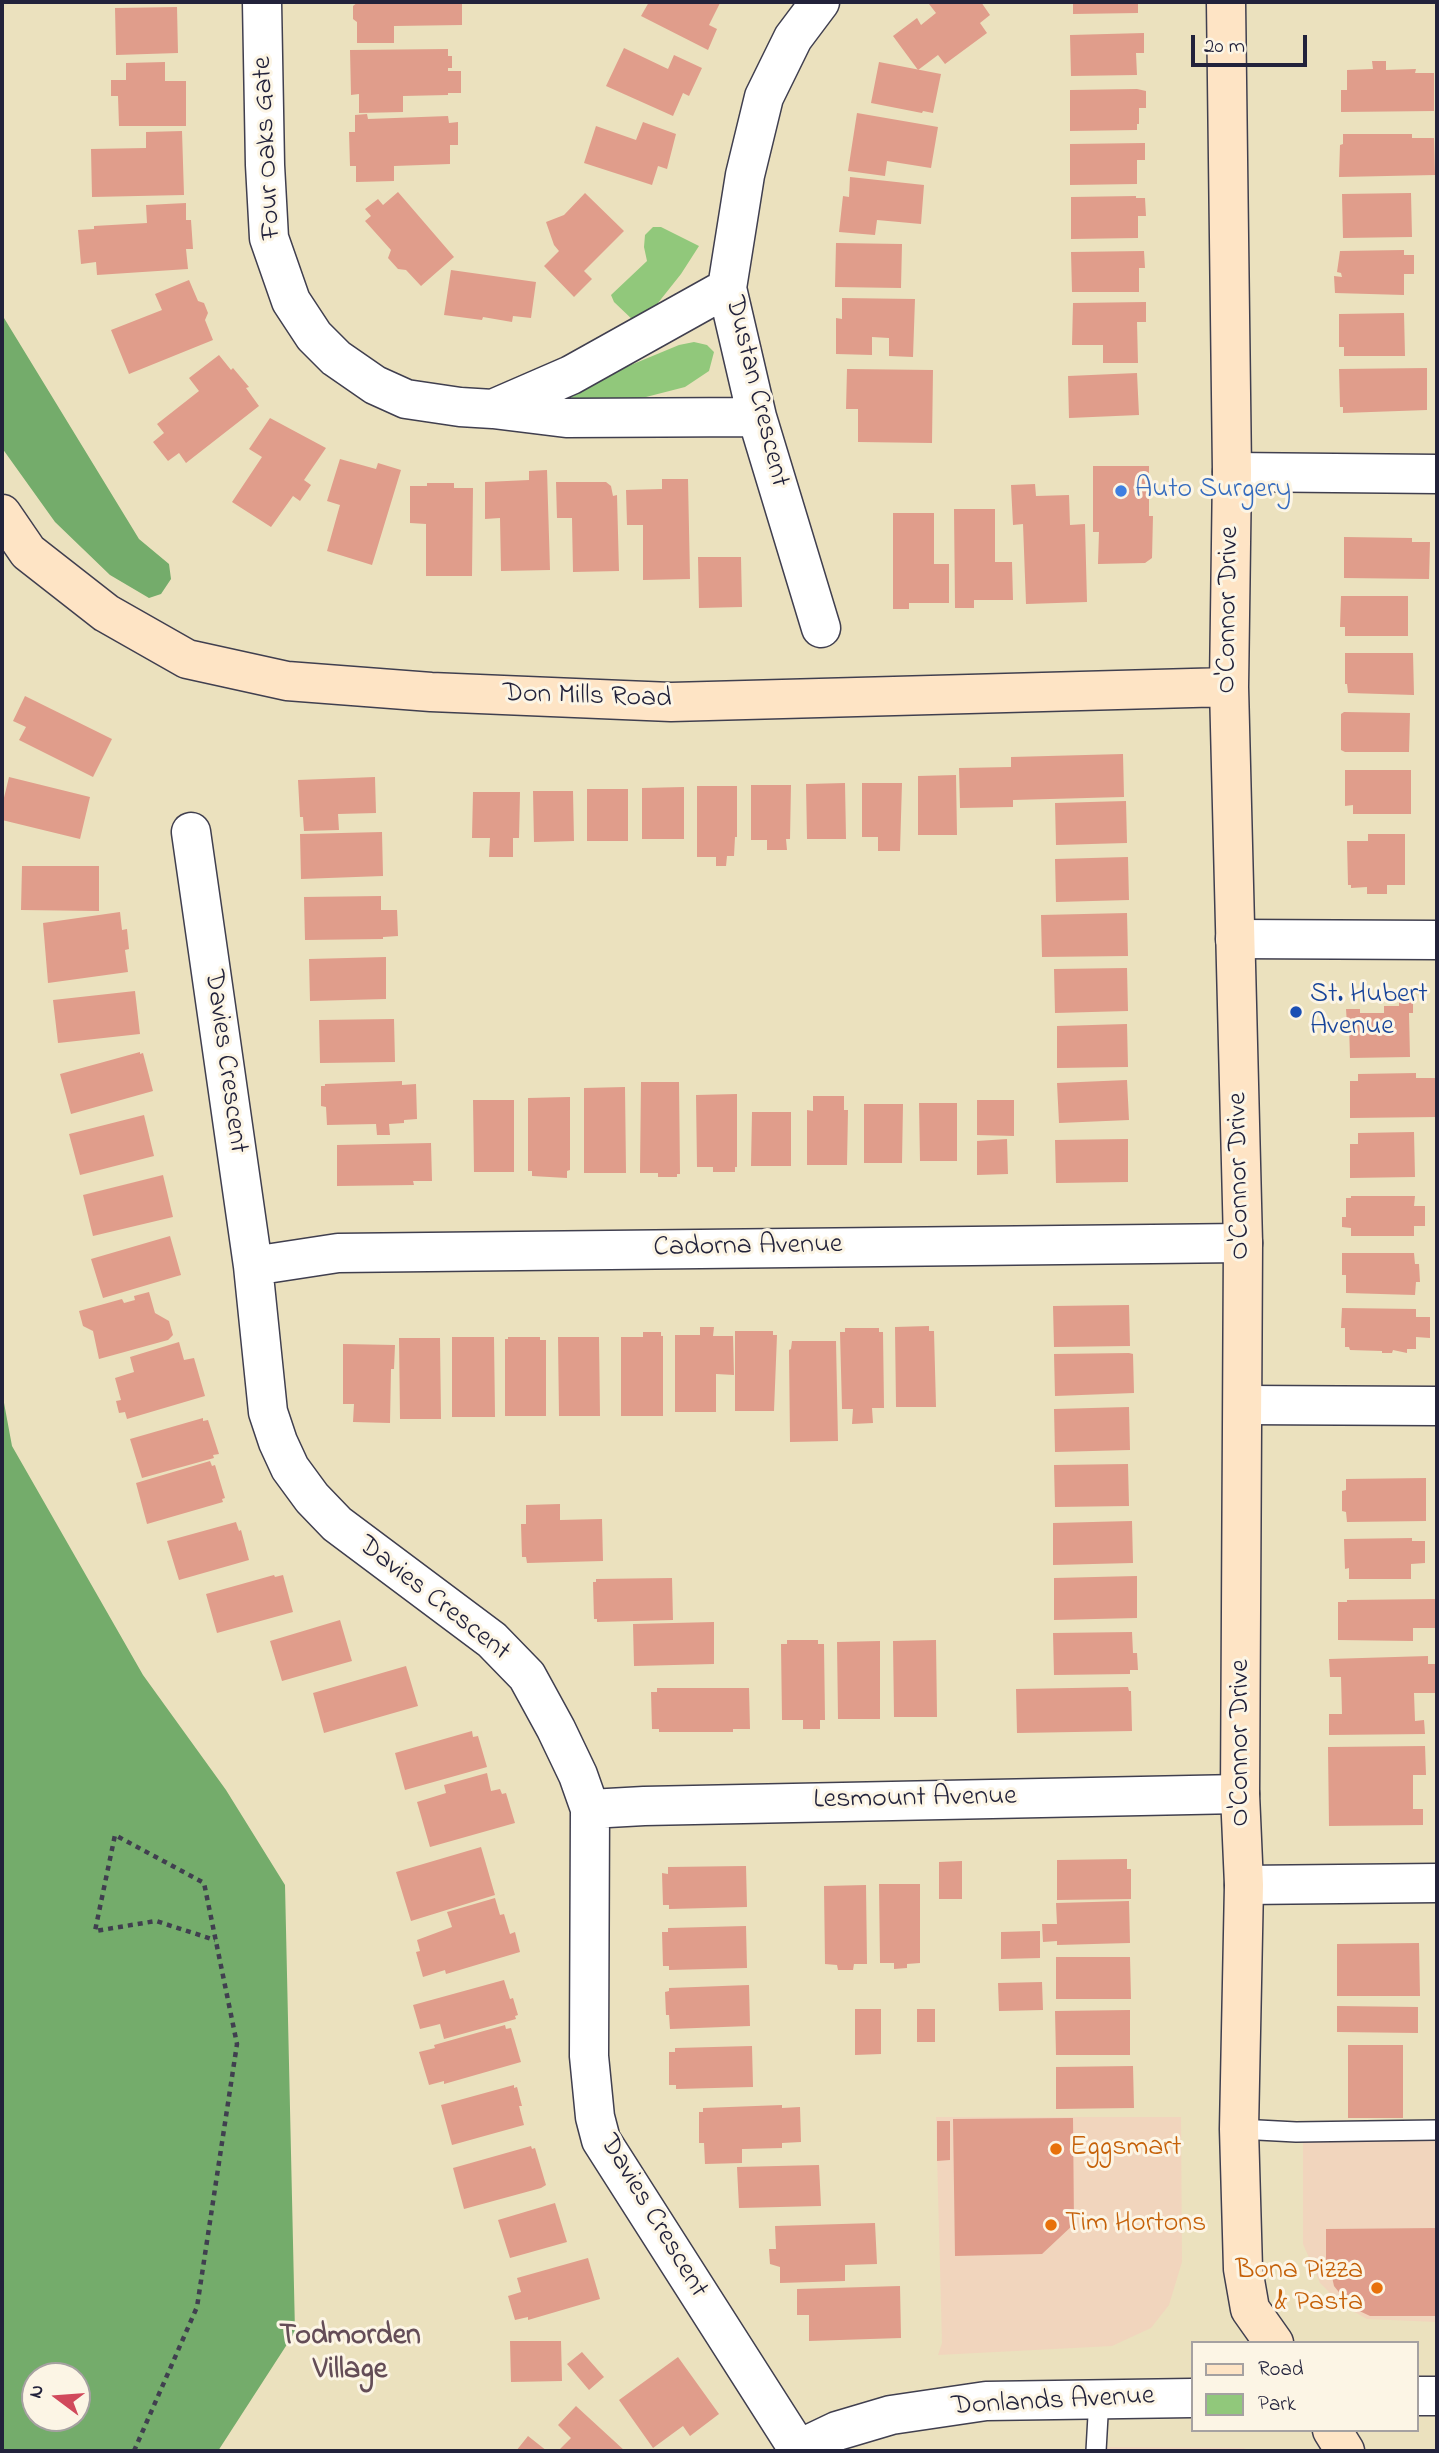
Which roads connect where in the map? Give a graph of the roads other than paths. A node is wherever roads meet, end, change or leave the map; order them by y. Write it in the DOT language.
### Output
graph roads {
  1 [pos="262,2"];
  2 [pos="820,2"];
  3 [pos="1226,2"];
  4 [pos="727,288"];
  5 [pos="493,409"];
  6 [pos="757,417"];
  7 [pos="1232,472"];
  8 [pos="1437,474"];
  9 [pos="2,514"];
  10 [pos="821,628"];
  11 [pos="1229,687"];
  12 [pos="191,832"];
  13 [pos="1236,939"];
  14 [pos="1437,940"];
  15 [pos="1243,1243"];
  16 [pos="253,1266"];
  17 [pos="1243,1405"];
  18 [pos="1437,1406"];
  19 [pos="1240,1794"];
  20 [pos="590,1810"];
  21 [pos="1437,1883"];
  22 [pos="1244,1885"];
  23 [pos="1238,2129"];
  24 [pos="1437,2130"];
  25 [pos="1273,2341"];
  26 [pos="1418,2396"];
  27 [pos="1437,2396"];
  28 [pos="1099,2398"];
  29 [pos="1190,2398"];
  30 [pos="1333,2432"];
  31 [pos="797,2450"];
  32 [pos="1096,2451"];
  33 [pos="1345,2451"];
  1 -- 5 [label="street, Four Oaks Gate"];
  2 -- 4 [label="street, Dustan Crescent"];
  3 -- 7 [label="main road, O'Connor Drive"];
  4 -- 5 [label="street, Four Oaks Gate"];
  4 -- 6 [label="street, Dustan Crescent"];
  5 -- 6 [label="street, Four Oaks Gate"];
  6 -- 10 [label="street, Dustan Crescent"];
  7 -- 8 [label="street"];
  7 -- 11 [label="main road, O'Connor Drive"];
  9 -- 11 [label="main road, Don Mills Road"];
  11 -- 13 [label="main road, O'Connor Drive"];
  12 -- 16 [label="street, Davies Crescent"];
  13 -- 14 [label="street"];
  13 -- 15 [label="main road, O'Connor Drive"];
  15 -- 16 [label="street, Cadorna Avenue"];
  15 -- 17 [label="main road, O'Connor Drive"];
  16 -- 20 [label="street, Davies Crescent"];
  17 -- 18 [label="street"];
  17 -- 19 [label="main road, O'Connor Drive"];
  19 -- 20 [label="street, Lesmount Avenue"];
  19 -- 22 [label="main road, O'Connor Drive"];
  20 -- 31 [label="street, Davies Crescent"];
  21 -- 22 [label="street"];
  22 -- 23 [label="main road, O'Connor Drive"];
  23 -- 24 [label="lane"];
  23 -- 25 [label="main road, O'Connor Drive"];
  26 -- 27 [label="street"];
  28 -- 29 [label="street, Donlands Avenue"];
  28 -- 31 [label="street, Donlands Avenue"];
  28 -- 32 [label="lane"];
  30 -- 33 [label="main road"];
}
